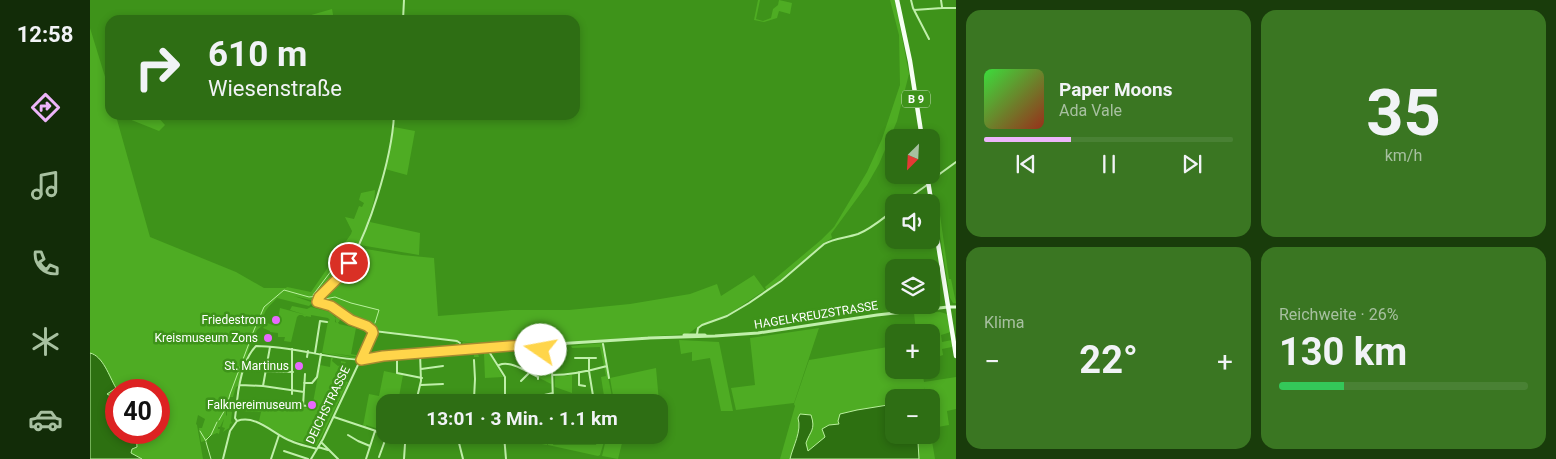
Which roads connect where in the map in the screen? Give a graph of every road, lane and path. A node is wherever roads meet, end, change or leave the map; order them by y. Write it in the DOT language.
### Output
graph roads {
  1 [pos="404,0"];
  2 [pos="897,0"];
  3 [pos="911,0"];
  4 [pos="941,0"];
  5 [pos="942,8"];
  6 [pos="956,8"];
  7 [pos="914,10"];
  8 [pos="403,15"];
  9 [pos="929,39"];
  10 [pos="394,120"];
  11 [pos="921,129"];
  12 [pos="956,162"];
  13 [pos="940,175"];
  14 [pos="929,184"];
  15 [pos="914,194"];
  16 [pos="885,216"];
  17 [pos="956,307"];
  18 [pos="948,308"];
  19 [pos="327,322"];
  20 [pos="373,331"];
  21 [pos="696,336"];
  22 [pos="460,343"];
  23 [pos="603,344"];
  24 [pos="270,347"];
  25 [pos="292,349"];
  26 [pos="491,349"];
  27 [pos="541,349"];
  28 [pos="308,351"];
  29 [pos="548,351"];
  30 [pos="315,353"];
  31 [pos="420,353"];
  32 [pos="321,354"];
  33 [pos="956,356"];
  34 [pos="307,357"];
  35 [pos="494,358"];
  36 [pos="575,358"];
  37 [pos="589,358"];
  38 [pos="596,358"];
  39 [pos="352,360"];
  40 [pos="361,360"];
  41 [pos="397,360"];
  42 [pos="474,360"];
  43 [pos="357,365"];
  44 [pos="443,366"];
  45 [pos="499,366"];
  46 [pos="606,366"];
  47 [pos="421,369"];
  48 [pos="266,371"];
  49 [pos="589,371"];
  50 [pos="293,372"];
  51 [pos="579,372"];
  52 [pos="528,373"];
  53 [pos="305,374"];
  54 [pos="552,375"];
  55 [pos="422,378"];
  56 [pos="609,378"];
  57 [pos="538,379"];
  58 [pos="520,381"];
  59 [pos="304,383"];
  60 [pos="443,384"];
  61 [pos="240,385"];
  62 [pos="421,385"];
  63 [pos="263,386"];
  64 [pos="585,386"];
  65 [pos="292,392"];
  66 [pos="304,392"];
  67 [pos="552,393"];
  68 [pos="418,394"];
  69 [pos="474,394"];
  70 [pos="505,394"];
  71 [pos="548,394"];
  72 [pos="593,394"];
  73 [pos="237,402"];
  74 [pos="303,406"];
  75 [pos="309,406"];
  76 [pos="334,416"];
  77 [pos="237,421"];
  78 [pos="375,431"];
  79 [pos="279,435"];
  80 [pos="348,435"];
  81 [pos="321,442"];
  82 [pos="383,444"];
  83 [pos="406,444"];
  84 [pos="459,444"];
  85 [pos="505,444"];
  86 [pos="370,446"];
  87 [pos="318,448"];
  88 [pos="284,451"];
  89 [pos="330,452"];
  90 [pos="379,458"];
  91 [pos="224,459"];
  92 [pos="271,459"];
  93 [pos="310,459"];
  94 [pos="338,459"];
  95 [pos="366,459"];
  96 [pos="404,459"];
  97 [pos="463,459"];
  98 [pos="506,459"];
  1 -- 8 [label="street"];
  2 -- 11 [label="main road, B 9"];
  3 -- 7 [label="street"];
  4 -- 5 [label="street"];
  5 -- 6 [label="street"];
  5 -- 7 [label="street"];
  7 -- 9 [label="street"];
  10 -- 20 [label="street"];
  12 -- 13 [label="street"];
  14 -- 15 [label="street"];
  14 -- 18 [label="main road"];
  16 -- 21 [label="street"];
  17 -- 18 [label="main road"];
  18 -- 21 [label="street, HAGELKREUZSTRASSE"];
  18 -- 33 [label="main road"];
  19 -- 30 [label="street"];
  20 -- 22 [label="street"];
  20 -- 40 [label="street, DEICHSTRASSE"];
  21 -- 29 [label="street, HAGELKREUZSTRASSE"];
  23 -- 46 [label="street"];
  24 -- 25 [label="street"];
  24 -- 48 [label="street"];
  24 -- 61 [label="street"];
  25 -- 28 [label="street"];
  25 -- 50 [label="street"];
  26 -- 27 [label="street"];
  26 -- 27 [label="street"];
  26 -- 31 [label="street"];
  26 -- 35 [label="street"];
  26 -- 35 [label="street"];
  27 -- 29 [label="street"];
  27 -- 29 [label="street"];
  28 -- 30 [label="street"];
  28 -- 34 [label="street"];
  29 -- 54 [label="street"];
  30 -- 32 [label="street"];
  31 -- 40 [label="street"];
  31 -- 47 [label="street"];
  32 -- 39 [label="street"];
  32 -- 59 [label="street"];
  35 -- 45 [label="street"];
  36 -- 37 [label="street"];
  37 -- 38 [label="street"];
  37 -- 49 [label="street"];
  39 -- 40 [label="street"];
  39 -- 43 [label="street"];
  40 -- 43 [label="street, DEICHSTRASSE"];
  41 -- 55 [label="street"];
  42 -- 69 [label="street"];
  43 -- 76 [label="street, DEICHSTRASSE"];
  44 -- 47 [label="street"];
  45 -- 52 [label="street"];
  45 -- 70 [label="street"];
  46 -- 49 [label="street"];
  46 -- 56 [label="street"];
  47 -- 55 [label="street"];
  48 -- 50 [label="street"];
  48 -- 63 [label="street"];
  49 -- 51 [label="street"];
  49 -- 72 [label="street"];
  50 -- 65 [label="street"];
  51 -- 54 [label="street"];
  51 -- 64 [label="street"];
  52 -- 57 [label="street"];
  52 -- 58 [label="street"];
  53 -- 59 [label="street"];
  54 -- 67 [label="street"];
  55 -- 62 [label="street"];
  59 -- 66 [label="street"];
  60 -- 62 [label="street"];
  61 -- 63 [label="street"];
  61 -- 73 [label="street"];
  62 -- 68 [label="street"];
  63 -- 65 [label="street"];
  65 -- 66 [label="street"];
  66 -- 74 [label="street"];
  67 -- 71 [label="street"];
  73 -- 74 [label="street"];
  73 -- 77 [label="street"];
  74 -- 75 [label="street"];
  76 -- 78 [label="street"];
  76 -- 81 [label="street, DEICHSTRASSE"];
  77 -- 79 [label="street"];
  77 -- 91 [label="street"];
  78 -- 86 [label="street"];
  79 -- 87 [label="street"];
  79 -- 92 [label="street"];
  80 -- 86 [label="street"];
  81 -- 87 [label="street, DEICHSTRASSE"];
  81 -- 89 [label="street"];
  82 -- 90 [label="street"];
  83 -- 96 [label="street"];
  84 -- 97 [label="street"];
  85 -- 98 [label="street"];
  86 -- 95 [label="street"];
  87 -- 89 [label="street"];
  87 -- 93 [label="street, DEICHSTRASSE"];
  88 -- 93 [label="street"];
  89 -- 94 [label="street"];
}
